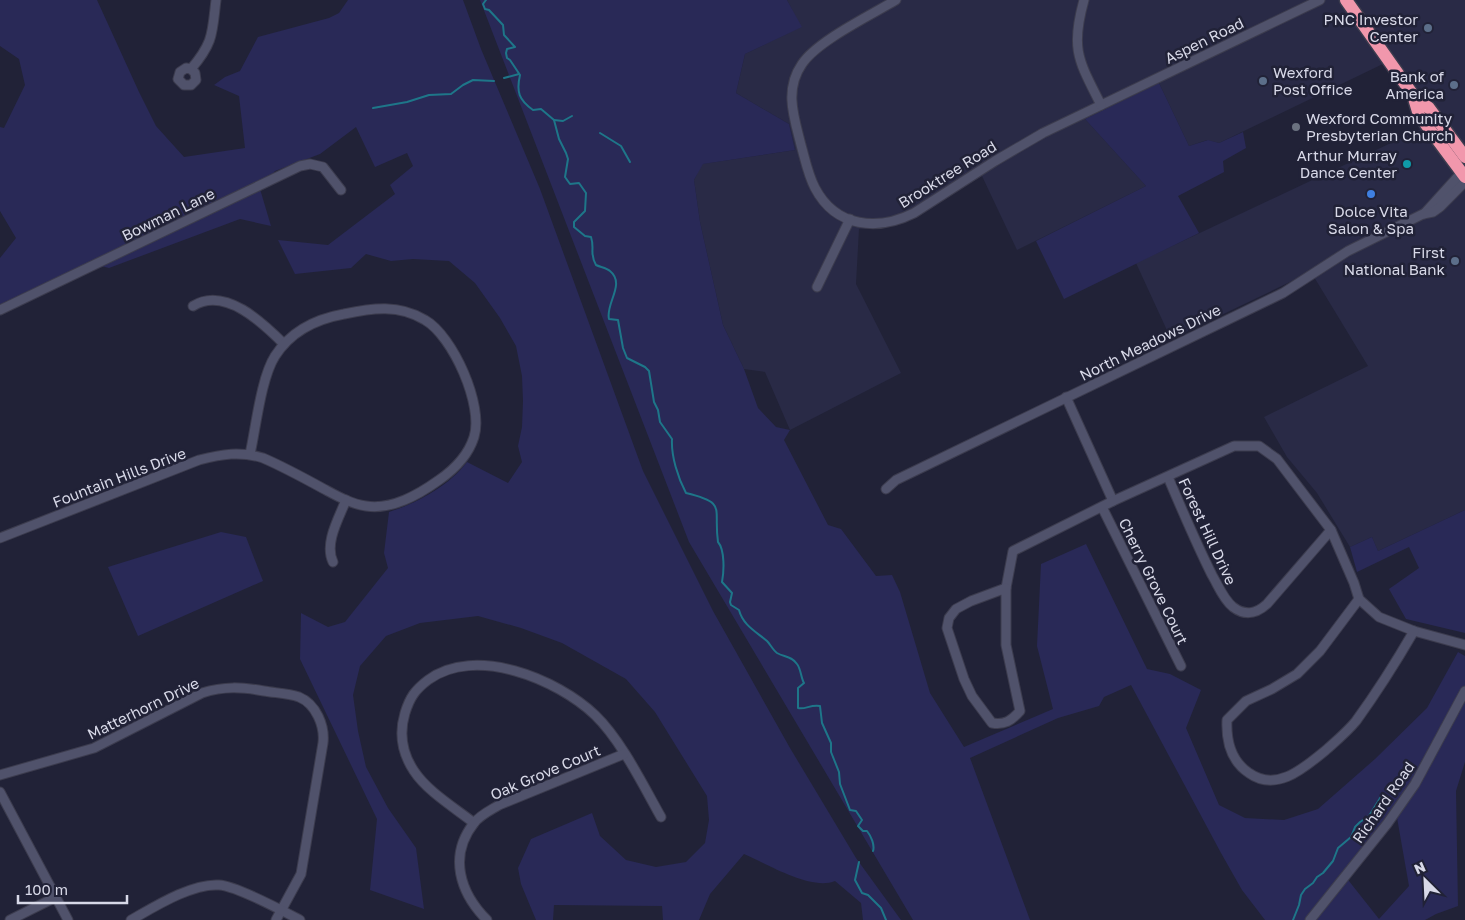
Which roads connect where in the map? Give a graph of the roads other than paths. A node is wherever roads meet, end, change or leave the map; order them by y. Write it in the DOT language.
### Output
graph roads {
  1 [pos="216,0"];
  2 [pos="896,0"];
  3 [pos="1084,0"];
  4 [pos="1320,0"];
  5 [pos="1346,0"];
  6 [pos="191,69"];
  7 [pos="1413,95"];
  8 [pos="1100,105"];
  9 [pos="1465,157"];
  10 [pos="1464,175"];
  11 [pos="341,190"];
  12 [pos="850,219"];
  13 [pos="817,288"];
  14 [pos="194,306"];
  15 [pos="0,310"];
  16 [pos="284,344"];
  17 [pos="1066,397"];
  18 [pos="250,454"];
  19 [pos="1168,477"];
  20 [pos="886,489"];
  21 [pos="346,500"];
  22 [pos="1113,501"];
  23 [pos="1102,507"];
  24 [pos="1331,530"];
  25 [pos="0,538"];
  26 [pos="334,562"];
  27 [pos="1006,588"];
  28 [pos="1358,599"];
  29 [pos="1414,631"];
  30 [pos="1465,645"];
  31 [pos="1181,666"];
  32 [pos="1465,691"];
  33 [pos="624,754"];
  34 [pos="0,775"];
  35 [pos="0,792"];
  36 [pos="661,817"];
  37 [pos="474,823"];
  38 [pos="56,897"];
  39 [pos="282,910"];
  40 [pos="10,920"];
  41 [pos="68,920"];
  42 [pos="131,920"];
  43 [pos="276,920"];
  44 [pos="300,920"];
  45 [pos="487,920"];
  46 [pos="1310,920"];
  1 -- 6 [label="street"];
  2 -- 12 [label="street, Brooktree Road"];
  3 -- 8 [label="street"];
  4 -- 8 [label="street, Aspen Road"];
  5 -- 7 [label="highway"];
  7 -- 9 [label="highway"];
  7 -- 10 [label="highway"];
  8 -- 12 [label="street, Brooktree Road"];
  10 -- 17 [label="street, North Meadows Drive"];
  11 -- 15 [label="street, Bowman Lane"];
  12 -- 13 [label="street"];
  14 -- 16 [label="street"];
  16 -- 18 [label="street, Fountain Hills Drive"];
  16 -- 21 [label="street, Fountain Hills Drive"];
  17 -- 20 [label="street, North Meadows Drive"];
  17 -- 22 [label="street"];
  18 -- 21 [label="street, Fountain Hills Drive"];
  18 -- 25 [label="street, Fountain Hills Drive"];
  19 -- 22 [label="street"];
  19 -- 24 [label="street"];
  19 -- 24 [label="street, Forest Hill Drive"];
  21 -- 26 [label="street"];
  22 -- 23 [label="street"];
  23 -- 27 [label="street"];
  23 -- 31 [label="street, Cherry Grove Court"];
  24 -- 28 [label="street"];
  27 -- 27 [label="street"];
  28 -- 29 [label="street"];
  28 -- 29 [label="street"];
  29 -- 30 [label="street"];
  32 -- 46 [label="street, Richard Road"];
  33 -- 36 [label="street, Oak Grove Court"];
  33 -- 37 [label="street, Oak Grove Court"];
  33 -- 37 [label="street, Oak Grove Court"];
  34 -- 39 [label="street, Matterhorn Drive"];
  35 -- 38 [label="street"];
  37 -- 45 [label="street"];
  38 -- 40 [label="street"];
  38 -- 41 [label="street"];
  39 -- 42 [label="street"];
  39 -- 43 [label="street, Matterhorn Drive"];
  39 -- 44 [label="street"];
}
